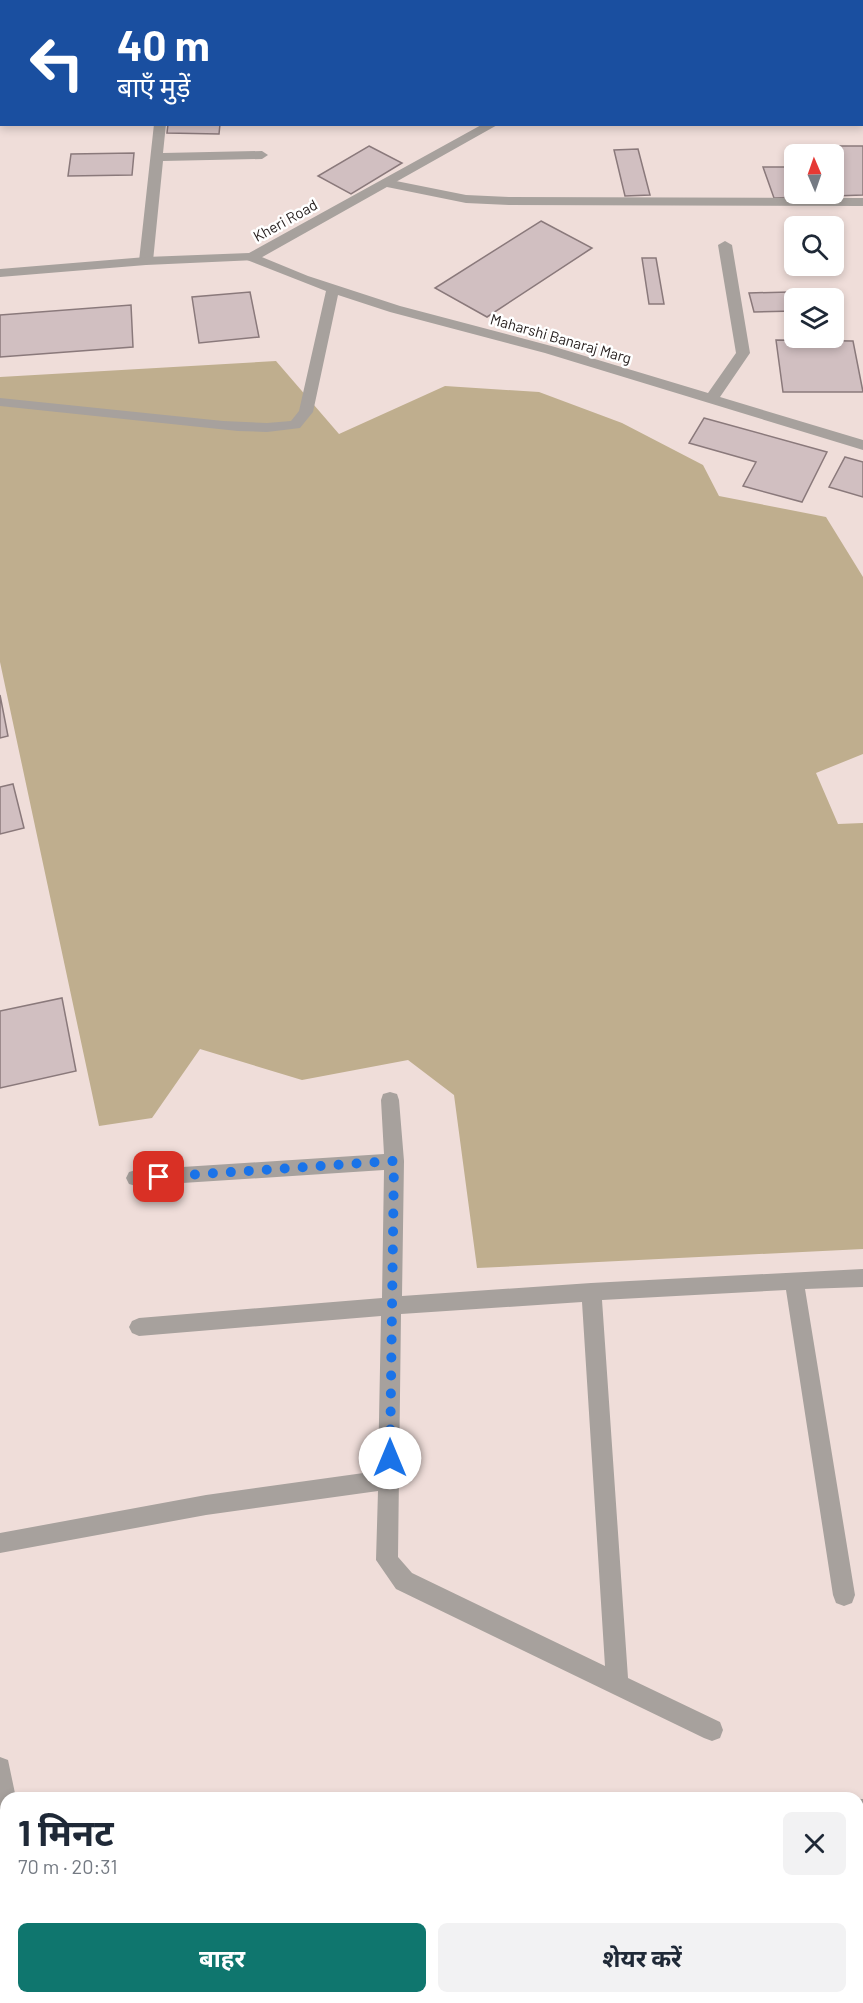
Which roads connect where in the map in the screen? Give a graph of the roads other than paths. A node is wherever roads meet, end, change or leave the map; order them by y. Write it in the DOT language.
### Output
graph roads {
  1 [pos="160,126"];
  2 [pos="489,126"];
  3 [pos="262,155"];
  4 [pos="155,158"];
  5 [pos="386,183"];
  6 [pos="863,202"];
  7 [pos="724,245"];
  8 [pos="252,257"];
  9 [pos="146,261"];
  10 [pos="0,273"];
  11 [pos="333,290"];
  12 [pos="711,399"];
  13 [pos="0,402"];
  14 [pos="863,445"];
  15 [pos="390,1100"];
  16 [pos="394,1161"];
  17 [pos="136,1179"];
  18 [pos="863,1278"];
  19 [pos="794,1281"];
  20 [pos="591,1292"];
  21 [pos="391,1308"];
  22 [pos="139,1327"];
  23 [pos="390,1479"];
  24 [pos="0,1543"];
  25 [pos="844,1595"];
  26 [pos="617,1684"];
  27 [pos="712,1730"];
  28 [pos="0,1768"];
  29 [pos="3,1792"];
  1 -- 4 [label="street"];
  2 -- 5 [label="street, Kheri Road"];
  3 -- 4 [label="street"];
  4 -- 9 [label="street"];
  5 -- 6 [label="street"];
  5 -- 8 [label="street, Kheri Road"];
  7 -- 12 [label="street"];
  8 -- 9 [label="street, Kheri Road"];
  8 -- 11 [label="street, Maharshi Banaraj Marg"];
  9 -- 10 [label="street, Kheri Road"];
  11 -- 12 [label="street, Maharshi Banaraj Marg"];
  11 -- 13 [label="street"];
  12 -- 14 [label="street, Maharshi Banaraj Marg"];
  15 -- 16 [label="street"];
  16 -- 17 [label="street"];
  16 -- 21 [label="street"];
  18 -- 19 [label="street"];
  19 -- 20 [label="street"];
  19 -- 25 [label="street"];
  20 -- 21 [label="street"];
  20 -- 26 [label="street"];
  21 -- 22 [label="street"];
  21 -- 23 [label="street"];
  23 -- 24 [label="street"];
  23 -- 26 [label="street"];
  26 -- 27 [label="street"];
  28 -- 29 [label="street"];
}
